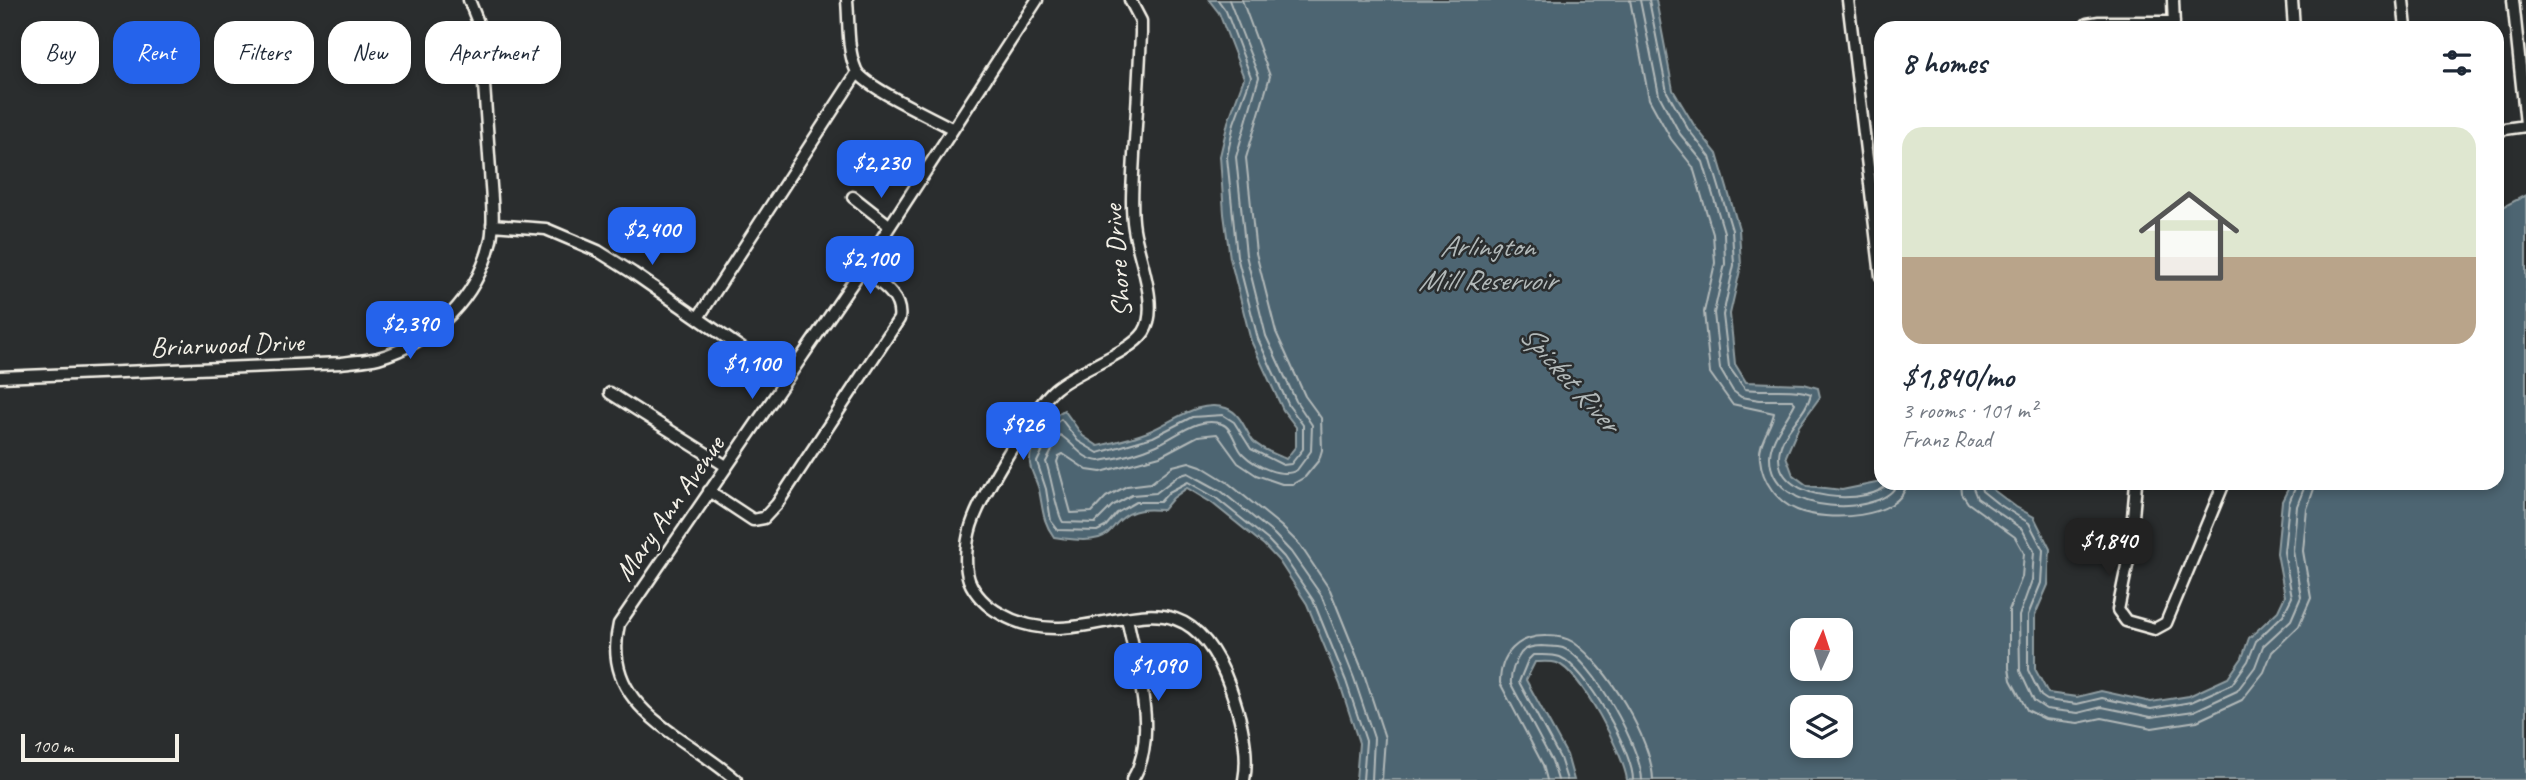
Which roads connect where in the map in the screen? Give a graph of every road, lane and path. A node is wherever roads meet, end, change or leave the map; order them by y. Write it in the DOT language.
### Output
graph roads {
  1 [pos="469,0"];
  2 [pos="847,0"];
  3 [pos="1037,0"];
  4 [pos="1130,0"];
  5 [pos="1848,0"];
  6 [pos="2173,0"];
  7 [pos="2292,0"];
  8 [pos="2403,0"];
  9 [pos="2513,0"];
  10 [pos="2174,21"];
  11 [pos="2294,21"];
  12 [pos="2405,21"];
  13 [pos="858,73"];
  14 [pos="2526,125"];
  15 [pos="953,128"];
  16 [pos="2504,129"];
  17 [pos="853,197"];
  18 [pos="1874,217"];
  19 [pos="492,225"];
  20 [pos="890,226"];
  21 [pos="862,269"];
  22 [pos="698,318"];
  23 [pos="0,377"];
  24 [pos="786,379"];
  25 [pos="610,393"];
  26 [pos="726,466"];
  27 [pos="2135,490"];
  28 [pos="2221,490"];
  29 [pos="709,491"];
  30 [pos="1127,618"];
  31 [pos="736,780"];
  32 [pos="1132,780"];
  33 [pos="1244,780"];
  1 -- 19 [label="street, Briarwood Drive"];
  2 -- 13 [label="street"];
  3 -- 15 [label="street, Mary Ann Avenue"];
  4 -- 30 [label="street, Shore Drive"];
  5 -- 18 [label="street"];
  6 -- 10 [label="street"];
  7 -- 11 [label="street"];
  8 -- 12 [label="street"];
  9 -- 14 [label="street"];
  13 -- 15 [label="street"];
  13 -- 22 [label="street"];
  14 -- 16 [label="street"];
  15 -- 20 [label="street, Mary Ann Avenue"];
  17 -- 20 [label="street"];
  19 -- 22 [label="street"];
  19 -- 23 [label="street, Briarwood Drive"];
  20 -- 21 [label="street, Mary Ann Avenue"];
  21 -- 24 [label="street, Mary Ann Avenue"];
  21 -- 29 [label="street"];
  22 -- 24 [label="street"];
  24 -- 26 [label="street, Mary Ann Avenue"];
  25 -- 26 [label="street"];
  26 -- 29 [label="street, Mary Ann Avenue"];
  27 -- 28 [label="street"];
  29 -- 31 [label="street, Mary Ann Avenue"];
  30 -- 32 [label="street"];
  30 -- 33 [label="street, Shore Drive"];
}
